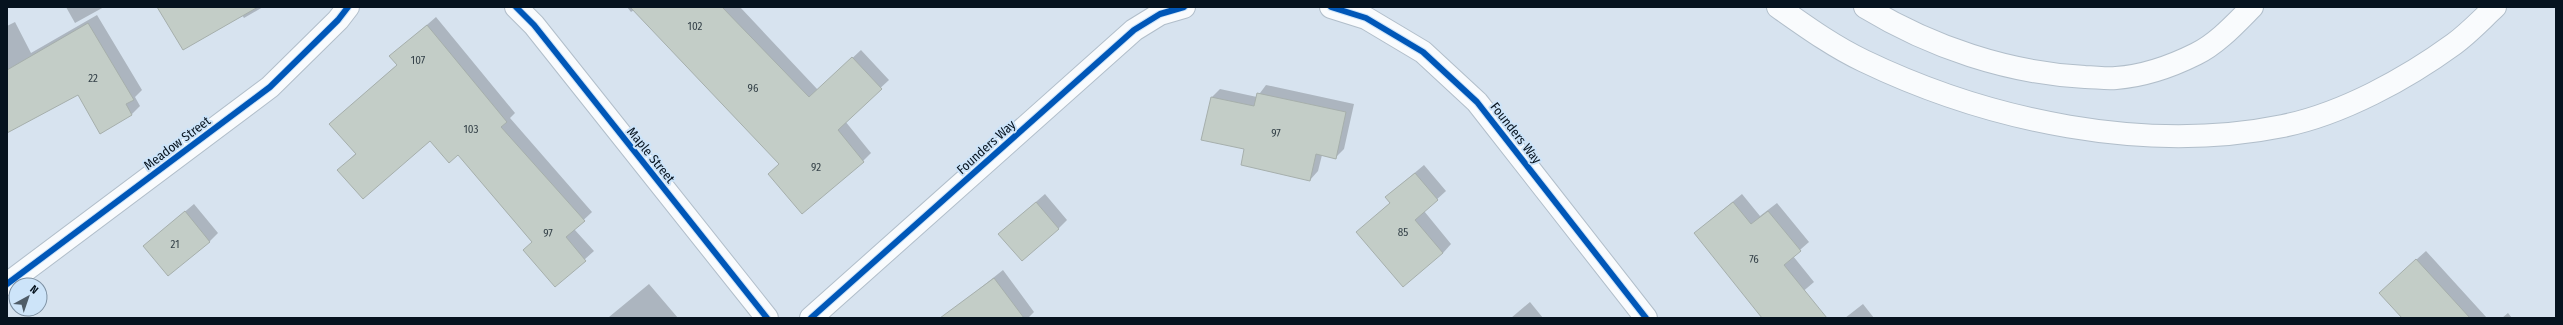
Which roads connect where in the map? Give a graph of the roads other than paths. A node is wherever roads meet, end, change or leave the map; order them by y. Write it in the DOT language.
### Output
graph roads {
  1 [pos="348,7"];
  2 [pos="516,7"];
  3 [pos="1184,7"];
  4 [pos="1331,7"];
  5 [pos="1778,7"];
  6 [pos="1865,7"];
  7 [pos="2252,7"];
  8 [pos="2495,7"];
  9 [pos="7,284"];
  10 [pos="767,318"];
  11 [pos="811,318"];
  12 [pos="1646,318"];
  1 -- 9 [label="main road, Meadow Street"];
  2 -- 10 [label="main road, Maple Street"];
  3 -- 11 [label="main road, Founders Way"];
  4 -- 12 [label="main road, Founders Way"];
  5 -- 8 [label="main road"];
  6 -- 7 [label="main road"];
}
